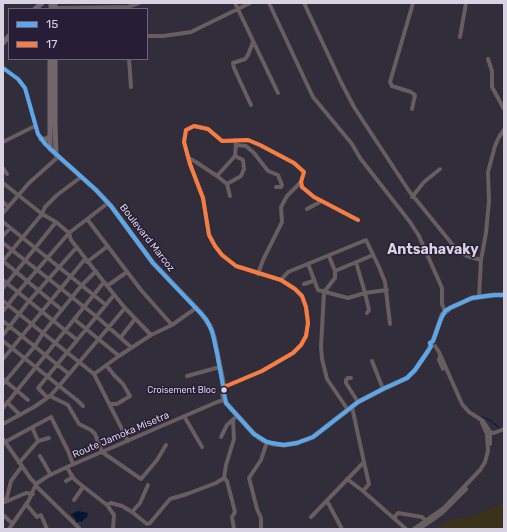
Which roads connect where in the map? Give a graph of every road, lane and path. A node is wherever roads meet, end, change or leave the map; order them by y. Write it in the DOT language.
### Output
graph roads {
  1 [pos="51,3"];
  2 [pos="139,3"];
  3 [pos="235,3"];
  4 [pos="250,3"];
  5 [pos="269,3"];
  6 [pos="304,3"];
  7 [pos="413,3"];
  8 [pos="466,3"];
  9 [pos="128,6"];
  10 [pos="54,7"];
  11 [pos="238,9"];
  12 [pos="148,36"];
  13 [pos="460,37"];
  14 [pos="253,41"];
  15 [pos="488,59"];
  16 [pos="50,60"];
  17 [pos="55,60"];
  18 [pos="129,60"];
  19 [pos="3,68"];
  20 [pos="131,86"];
  21 [pos="52,93"];
  22 [pos="278,93"];
  23 [pos="251,105"];
  24 [pos="412,109"];
  25 [pos="504,109"];
  26 [pos="52,123"];
  27 [pos="35,126"];
  28 [pos="504,130"];
  29 [pos="49,137"];
  30 [pos="41,139"];
  31 [pos="234,140"];
  32 [pos="3,142"];
  33 [pos="236,145"];
  34 [pos="50,150"];
  35 [pos="57,156"];
  36 [pos="235,156"];
  37 [pos="189,158"];
  38 [pos="3,168"];
  39 [pos="440,169"];
  40 [pos="8,174"];
  41 [pos="217,176"];
  42 [pos="81,177"];
  43 [pos="301,182"];
  44 [pos="226,184"];
  45 [pos="4,186"];
  46 [pos="276,187"];
  47 [pos="19,196"];
  48 [pos="230,196"];
  49 [pos="412,197"];
  50 [pos="3,202"];
  51 [pos="320,202"];
  52 [pos="108,203"];
  53 [pos="8,207"];
  54 [pos="307,209"];
  55 [pos="3,213"];
  56 [pos="42,214"];
  57 [pos="87,219"];
  58 [pos="358,220"];
  59 [pos="3,222"];
  60 [pos="56,222"];
  61 [pos="10,228"];
  62 [pos="69,233"];
  63 [pos="3,236"];
  64 [pos="23,238"];
  65 [pos="3,243"];
  66 [pos="108,246"];
  67 [pos="34,247"];
  68 [pos="77,247"];
  69 [pos="12,250"];
  70 [pos="373,255"];
  71 [pos="329,256"];
  72 [pos="47,258"];
  73 [pos="24,260"];
  74 [pos="86,260"];
  75 [pos="482,260"];
  76 [pos="3,261"];
  77 [pos="356,262"];
  78 [pos="308,264"];
  79 [pos="58,267"];
  80 [pos="37,270"];
  81 [pos="15,271"];
  82 [pos="96,271"];
  83 [pos="335,271"];
  84 [pos="127,272"];
  85 [pos="258,274"];
  86 [pos="70,276"];
  87 [pos="3,280"];
  88 [pos="48,280"];
  89 [pos="281,280"];
  90 [pos="313,280"];
  91 [pos="27,281"];
  92 [pos="7,283"];
  93 [pos="106,284"];
  94 [pos="304,284"];
  95 [pos="82,286"];
  96 [pos="3,288"];
  97 [pos="60,289"];
  98 [pos="387,290"];
  99 [pos="39,291"];
  100 [pos="18,292"];
  101 [pos="324,292"];
  102 [pos="366,293"];
  103 [pos="94,295"];
  104 [pos="114,295"];
  105 [pos="504,295"];
  106 [pos="479,297"];
  107 [pos="72,298"];
  108 [pos="51,300"];
  109 [pos="3,301"];
  110 [pos="29,301"];
  111 [pos="8,305"];
  112 [pos="106,306"];
  113 [pos="84,307"];
  114 [pos="124,308"];
  115 [pos="196,308"];
  116 [pos="62,310"];
  117 [pos="3,311"];
  118 [pos="42,311"];
  119 [pos="445,311"];
  120 [pos="367,313"];
  121 [pos="19,314"];
  122 [pos="97,317"];
  123 [pos="74,319"];
  124 [pos="135,319"];
  125 [pos="3,321"];
  126 [pos="53,321"];
  127 [pos="31,324"];
  128 [pos="390,324"];
  129 [pos="172,325"];
  130 [pos="9,326"];
  131 [pos="108,327"];
  132 [pos="86,329"];
  133 [pos="65,330"];
  134 [pos="43,333"];
  135 [pos="3,335"];
  136 [pos="152,335"];
  137 [pos="22,336"];
  138 [pos="120,337"];
  139 [pos="98,339"];
  140 [pos="77,340"];
  141 [pos="3,341"];
  142 [pos="55,343"];
  143 [pos="433,344"];
  144 [pos="34,346"];
  145 [pos="12,348"];
  146 [pos="132,348"];
  147 [pos="67,353"];
  148 [pos="46,354"];
  149 [pos="119,356"];
  150 [pos="3,359"];
  151 [pos="24,359"];
  152 [pos="372,361"];
  153 [pos="79,362"];
  154 [pos="58,365"];
  155 [pos="106,365"];
  156 [pos="35,367"];
  157 [pos="220,367"];
  158 [pos="69,374"];
  159 [pos="94,374"];
  160 [pos="187,376"];
  161 [pos="47,377"];
  162 [pos="351,378"];
  163 [pos="4,382"];
  164 [pos="59,386"];
  165 [pos="224,387"];
  166 [pos="383,389"];
  167 [pos="16,390"];
  168 [pos="48,396"];
  169 [pos="28,400"];
  170 [pos="224,400"];
  171 [pos="7,402"];
  172 [pos="358,402"];
  173 [pos="110,404"];
  174 [pos="83,406"];
  175 [pos="3,408"];
  176 [pos="350,408"];
  177 [pos="20,415"];
  178 [pos="184,416"];
  179 [pos="237,416"];
  180 [pos="233,421"];
  181 [pos="3,424"];
  182 [pos="32,427"];
  183 [pos="502,430"];
  184 [pos="488,433"];
  185 [pos="221,437"];
  186 [pos="49,438"];
  187 [pos="4,440"];
  188 [pos="38,440"];
  189 [pos="128,441"];
  190 [pos="267,442"];
  191 [pos="166,445"];
  192 [pos="202,447"];
  193 [pos="102,452"];
  194 [pos="40,456"];
  195 [pos="364,462"];
  196 [pos="20,464"];
  197 [pos="73,464"];
  198 [pos="67,467"];
  199 [pos="50,475"];
  200 [pos="73,477"];
  201 [pos="224,478"];
  202 [pos="347,479"];
  203 [pos="66,481"];
  204 [pos="36,485"];
  205 [pos="148,485"];
  206 [pos="83,487"];
  207 [pos="363,491"];
  208 [pos="33,494"];
  209 [pos="74,500"];
  210 [pos="327,501"];
  211 [pos="4,502"];
  212 [pos="26,504"];
  213 [pos="107,505"];
  214 [pos="132,512"];
  215 [pos="3,515"];
  216 [pos="311,517"];
  217 [pos="394,518"];
  218 [pos="426,520"];
  219 [pos="13,524"];
  220 [pos="79,528"];
  221 [pos="10,529"];
  222 [pos="47,529"];
  223 [pos="113,529"];
  224 [pos="234,529"];
  225 [pos="261,529"];
  226 [pos="342,529"];
  227 [pos="406,529"];
  228 [pos="414,529"];
  229 [pos="419,529"];
  1 -- 10 [label="main road"];
  2 -- 9 [label="street"];
  3 -- 11 [label="street"];
  4 -- 11 [label="street"];
  5 -- 119 [label="street"];
  6 -- 49 [label="street"];
  7 -- 24 [label="street"];
  8 -- 13 [label="street"];
  9 -- 10 [label="street"];
  11 -- 12 [label="street"];
  11 -- 14 [label="street"];
  14 -- 22 [label="street"];
  14 -- 23 [label="street"];
  15 -- 25 [label="street"];
  16 -- 21 [label="main road"];
  17 -- 21 [label="main road"];
  18 -- 20 [label="street"];
  19 -- 27 [label="street, Boulevard Marcoz"];
  21 -- 26 [label="main road"];
  26 -- 29 [label="main road"];
  26 -- 35 [label="main road"];
  27 -- 30 [label="street, Boulevard Marcoz"];
  27 -- 32 [label="street"];
  28 -- 75 [label="street"];
  29 -- 30 [label="main road"];
  29 -- 34 [label="main road"];
  30 -- 34 [label="street, Boulevard Marcoz"];
  31 -- 33 [label="street"];
  31 -- 37 [label="street"];
  31 -- 43 [label="street"];
  33 -- 36 [label="street"];
  33 -- 46 [label="street"];
  34 -- 35 [label="main road, Boulevard Marcoz"];
  35 -- 42 [label="main road, Boulevard Marcoz"];
  35 -- 47 [label="street"];
  36 -- 41 [label="street"];
  36 -- 44 [label="street"];
  37 -- 41 [label="street"];
  37 -- 85 [label="street"];
  38 -- 40 [label="street"];
  39 -- 49 [label="street"];
  41 -- 44 [label="street"];
  42 -- 52 [label="main road, Boulevard Marcoz"];
  42 -- 56 [label="street"];
  43 -- 51 [label="street"];
  43 -- 85 [label="street"];
  44 -- 48 [label="street"];
  45 -- 47 [label="street"];
  47 -- 53 [label="street"];
  47 -- 56 [label="street"];
  49 -- 75 [label="street"];
  50 -- 53 [label="street"];
  51 -- 54 [label="street"];
  51 -- 58 [label="street"];
  52 -- 57 [label="street"];
  52 -- 115 [label="main road, Boulevard Marcoz"];
  53 -- 55 [label="street"];
  56 -- 60 [label="street"];
  56 -- 64 [label="street"];
  57 -- 62 [label="street"];
  57 -- 66 [label="street"];
  59 -- 61 [label="street"];
  60 -- 62 [label="street"];
  60 -- 67 [label="street"];
  61 -- 63 [label="street"];
  61 -- 64 [label="street"];
  62 -- 68 [label="street"];
  62 -- 72 [label="street"];
  64 -- 67 [label="street"];
  64 -- 69 [label="street"];
  65 -- 69 [label="street"];
  66 -- 74 [label="street"];
  66 -- 84 [label="street"];
  67 -- 72 [label="street"];
  67 -- 73 [label="street"];
  68 -- 74 [label="street"];
  68 -- 79 [label="street"];
  69 -- 73 [label="street"];
  69 -- 76 [label="street"];
  70 -- 71 [label="street"];
  70 -- 77 [label="street"];
  70 -- 98 [label="street"];
  71 -- 78 [label="street"];
  71 -- 83 [label="street"];
  72 -- 79 [label="street"];
  72 -- 80 [label="street"];
  73 -- 80 [label="street"];
  73 -- 81 [label="street"];
  74 -- 82 [label="street"];
  74 -- 86 [label="street"];
  75 -- 106 [label="street"];
  76 -- 81 [label="street"];
  77 -- 83 [label="street"];
  77 -- 102 [label="street"];
  78 -- 89 [label="street"];
  78 -- 90 [label="street"];
  79 -- 86 [label="street"];
  79 -- 88 [label="street"];
  80 -- 88 [label="street"];
  80 -- 91 [label="street"];
  81 -- 91 [label="street"];
  81 -- 92 [label="street"];
  82 -- 93 [label="street"];
  82 -- 95 [label="street"];
  83 -- 101 [label="street"];
  84 -- 93 [label="street"];
  84 -- 129 [label="street"];
  85 -- 89 [label="street"];
  86 -- 95 [label="street"];
  86 -- 97 [label="street"];
  87 -- 92 [label="street"];
  88 -- 97 [label="street"];
  88 -- 99 [label="street"];
  89 -- 165 [label="street"];
  90 -- 94 [label="street"];
  90 -- 101 [label="street"];
  91 -- 99 [label="street"];
  91 -- 100 [label="street"];
  92 -- 96 [label="street"];
  92 -- 100 [label="street"];
  93 -- 103 [label="street"];
  93 -- 104 [label="street"];
  95 -- 103 [label="street"];
  95 -- 107 [label="street"];
  97 -- 107 [label="street"];
  97 -- 108 [label="street"];
  98 -- 102 [label="street"];
  98 -- 128 [label="street"];
  99 -- 108 [label="street"];
  99 -- 110 [label="street"];
  100 -- 110 [label="street"];
  100 -- 111 [label="street"];
  101 -- 102 [label="street"];
  101 -- 176 [label="street"];
  102 -- 120 [label="street"];
  103 -- 112 [label="street"];
  103 -- 113 [label="street"];
  104 -- 112 [label="street"];
  104 -- 114 [label="street"];
  105 -- 106 [label="main road"];
  106 -- 119 [label="main road"];
  107 -- 113 [label="street"];
  107 -- 116 [label="street"];
  108 -- 116 [label="street"];
  108 -- 118 [label="street"];
  109 -- 111 [label="street"];
  110 -- 118 [label="street"];
  110 -- 121 [label="street"];
  111 -- 117 [label="street"];
  111 -- 121 [label="street"];
  112 -- 122 [label="street"];
  113 -- 122 [label="street"];
  113 -- 123 [label="street"];
  114 -- 124 [label="street"];
  114 -- 131 [label="street"];
  115 -- 129 [label="street"];
  115 -- 157 [label="main road, Boulevard Marcoz"];
  116 -- 126 [label="street"];
  118 -- 126 [label="street"];
  118 -- 127 [label="street"];
  119 -- 143 [label="main road"];
  121 -- 127 [label="street"];
  121 -- 130 [label="street"];
  122 -- 131 [label="street"];
  122 -- 132 [label="street"];
  123 -- 132 [label="street"];
  123 -- 133 [label="street"];
  124 -- 136 [label="street"];
  124 -- 138 [label="street"];
  125 -- 130 [label="street"];
  126 -- 133 [label="street"];
  126 -- 134 [label="street"];
  127 -- 134 [label="street"];
  127 -- 137 [label="street"];
  129 -- 136 [label="street"];
  130 -- 135 [label="street"];
  130 -- 137 [label="street"];
  131 -- 138 [label="street"];
  131 -- 139 [label="street"];
  132 -- 139 [label="street"];
  132 -- 140 [label="street"];
  133 -- 140 [label="street"];
  133 -- 142 [label="street"];
  134 -- 142 [label="street"];
  134 -- 144 [label="street"];
  136 -- 146 [label="street"];
  137 -- 144 [label="street"];
  137 -- 145 [label="street"];
  138 -- 146 [label="street"];
  139 -- 149 [label="street"];
  139 -- 153 [label="street"];
  140 -- 147 [label="street"];
  141 -- 145 [label="street"];
  142 -- 147 [label="street"];
  142 -- 148 [label="street"];
  143 -- 166 [label="main road"];
  143 -- 184 [label="street"];
  144 -- 148 [label="street"];
  144 -- 151 [label="street"];
  145 -- 150 [label="street"];
  145 -- 151 [label="street"];
  146 -- 149 [label="street"];
  147 -- 153 [label="street"];
  147 -- 154 [label="street"];
  148 -- 154 [label="street"];
  148 -- 156 [label="street"];
  149 -- 155 [label="street"];
  151 -- 156 [label="street"];
  151 -- 163 [label="street"];
  152 -- 166 [label="street"];
  153 -- 158 [label="street"];
  153 -- 159 [label="street"];
  154 -- 158 [label="street"];
  154 -- 161 [label="street"];
  155 -- 159 [label="street"];
  155 -- 173 [label="street"];
  156 -- 161 [label="street"];
  156 -- 167 [label="street"];
  157 -- 160 [label="street"];
  157 -- 165 [label="main road, Boulevard Marcoz"];
  158 -- 164 [label="street"];
  159 -- 173 [label="street"];
  161 -- 164 [label="street"];
  161 -- 168 [label="street"];
  162 -- 172 [label="street"];
  163 -- 167 [label="street"];
  164 -- 168 [label="street"];
  164 -- 174 [label="street"];
  165 -- 170 [label="main road, Boulevard Marcoz"];
  166 -- 172 [label="main road"];
  167 -- 169 [label="street"];
  167 -- 171 [label="street"];
  168 -- 177 [label="street"];
  168 -- 193 [label="street"];
  170 -- 178 [label="street, Route Jamoka Misetra"];
  170 -- 179 [label="main road"];
  171 -- 175 [label="street"];
  171 -- 177 [label="street"];
  172 -- 176 [label="main road"];
  173 -- 189 [label="street"];
  176 -- 190 [label="main road"];
  176 -- 195 [label="street"];
  177 -- 181 [label="street"];
  178 -- 189 [label="street, Route Jamoka Misetra"];
  178 -- 192 [label="street"];
  179 -- 180 [label="street"];
  179 -- 190 [label="main road"];
  180 -- 185 [label="street"];
  180 -- 201 [label="street"];
  182 -- 187 [label="street"];
  182 -- 188 [label="street"];
  182 -- 197 [label="street"];
  183 -- 184 [label="street"];
  184 -- 218 [label="street"];
  184 -- 229 [label="street"];
  186 -- 188 [label="street"];
  187 -- 196 [label="street"];
  188 -- 196 [label="street"];
  189 -- 193 [label="street, Route Jamoka Misetra"];
  190 -- 225 [label="street"];
  191 -- 193 [label="street"];
  193 -- 197 [label="street, Route Jamoka Misetra"];
  194 -- 199 [label="street"];
  195 -- 202 [label="street"];
  195 -- 207 [label="street"];
  196 -- 204 [label="street"];
  196 -- 211 [label="street"];
  197 -- 198 [label="street, Route Jamoka Misetra"];
  198 -- 199 [label="street, Route Jamoka Misetra"];
  198 -- 200 [label="street"];
  199 -- 204 [label="street, Route Jamoka Misetra"];
  200 -- 203 [label="street"];
  200 -- 206 [label="street"];
  201 -- 214 [label="street"];
  201 -- 224 [label="street"];
  202 -- 207 [label="street"];
  202 -- 210 [label="street"];
  204 -- 208 [label="street"];
  204 -- 220 [label="street"];
  205 -- 214 [label="street"];
  206 -- 209 [label="street"];
  206 -- 213 [label="street"];
  207 -- 217 [label="street"];
  208 -- 211 [label="street"];
  208 -- 212 [label="street"];
  210 -- 216 [label="street"];
  210 -- 226 [label="street"];
  212 -- 219 [label="street"];
  212 -- 222 [label="street"];
  213 -- 214 [label="street"];
  213 -- 223 [label="street"];
  215 -- 219 [label="street"];
  217 -- 218 [label="street"];
  217 -- 227 [label="street"];
  218 -- 228 [label="street"];
  219 -- 221 [label="street"];
}
